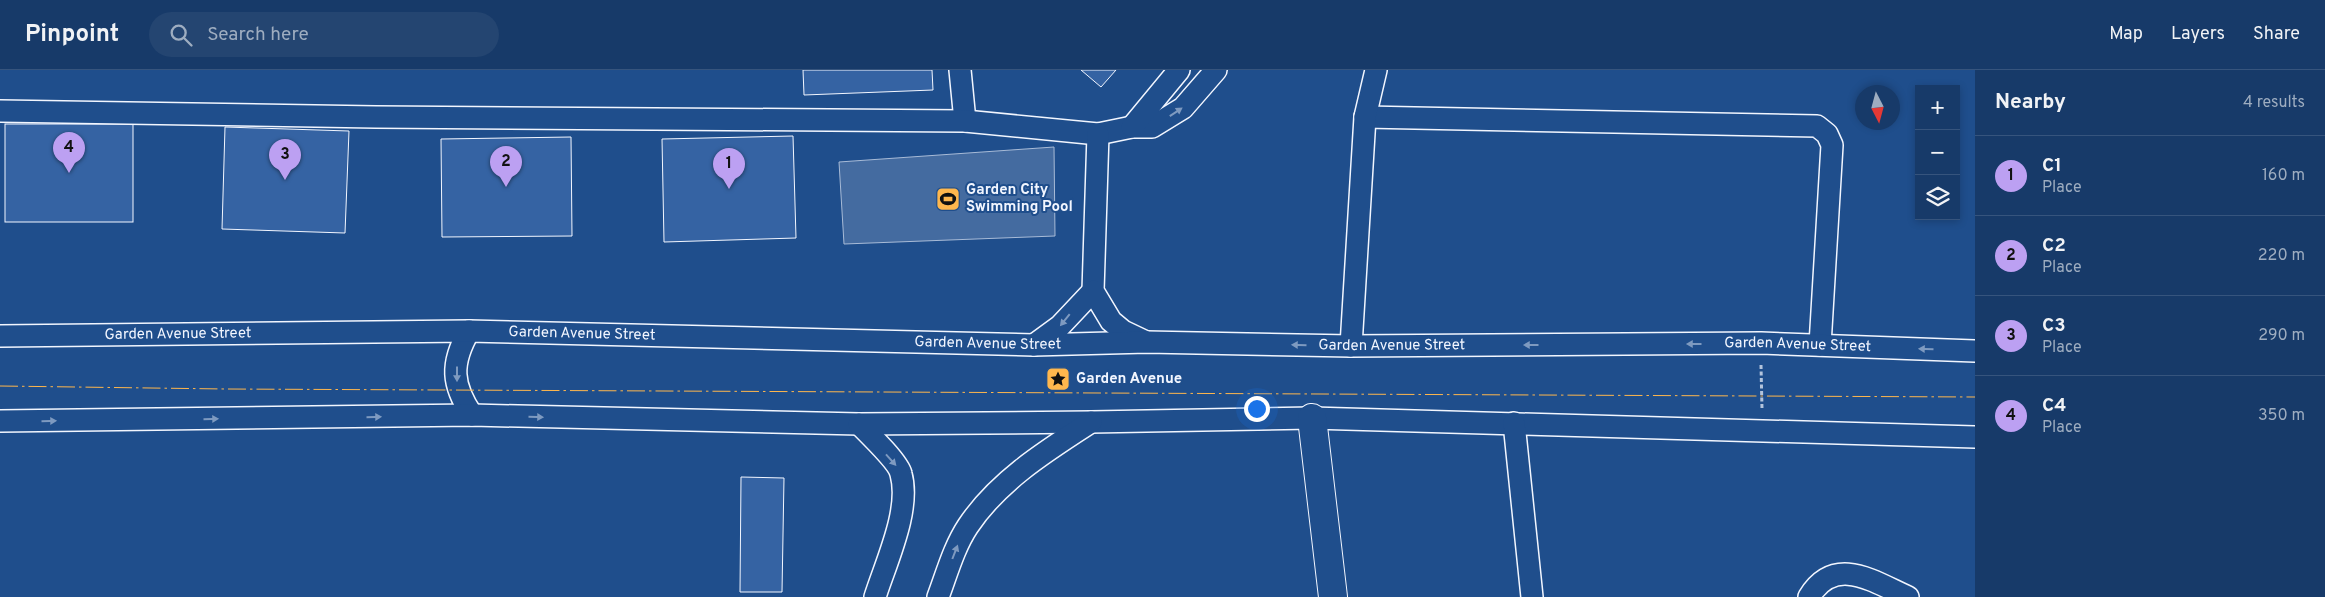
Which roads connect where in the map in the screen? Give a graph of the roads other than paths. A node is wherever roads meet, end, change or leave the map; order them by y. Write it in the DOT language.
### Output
graph roads {
  1 [pos="960,70"];
  2 [pos="1179,70"];
  3 [pos="1216,70"];
  4 [pos="1376,70"];
  5 [pos="0,111"];
  6 [pos="1365,117"];
  7 [pos="965,121"];
  8 [pos="1132,127"];
  9 [pos="1098,134"];
  10 [pos="1093,291"];
  11 [pos="469,332"];
  12 [pos="0,336"];
  13 [pos="1147,342"];
  14 [pos="1820,345"];
  15 [pos="1034,346"];
  16 [pos="1352,346"];
  17 [pos="1975,351"];
  18 [pos="472,415"];
  19 [pos="1312,418"];
  20 [pos="0,421"];
  21 [pos="1091,422"];
  22 [pos="1514,423"];
  23 [pos="859,424"];
  24 [pos="1975,437"];
  25 [pos="875,597"];
  26 [pos="938,597"];
  27 [pos="1333,597"];
  28 [pos="1532,597"];
  29 [pos="1809,597"];
  30 [pos="1908,597"];
  1 -- 7 [label="street"];
  2 -- 8 [label="street"];
  8 -- 3 [label="street, one-way"];
  4 -- 6 [label="street"];
  5 -- 7 [label="street"];
  6 -- 14 [label="street"];
  6 -- 16 [label="street"];
  7 -- 9 [label="street"];
  8 -- 9 [label="street"];
  9 -- 10 [label="street"];
  10 -- 13 [label="street"];
  10 -- 15 [label="street, one-way"];
  11 -- 12 [label="street, Garden Avenue Street"];
  11 -- 15 [label="street, Garden Avenue Street"];
  11 -- 18 [label="street, one-way"];
  13 -- 15 [label="street, Garden Avenue Street"];
  16 -- 13 [label="street, Garden Avenue Street, one-way"];
  14 -- 16 [label="street, Garden Avenue Street, one-way"];
  17 -- 14 [label="street, Garden Avenue Street, one-way"];
  20 -- 18 [label="street, one-way"];
  18 -- 23 [label="street, one-way"];
  19 -- 21 [label="street"];
  19 -- 22 [label="street"];
  19 -- 27 [label="street"];
  21 -- 23 [label="street"];
  26 -- 21 [label="street, one-way"];
  22 -- 24 [label="street"];
  22 -- 28 [label="street"];
  23 -- 25 [label="street, one-way"];
  29 -- 30 [label="street"];
}
